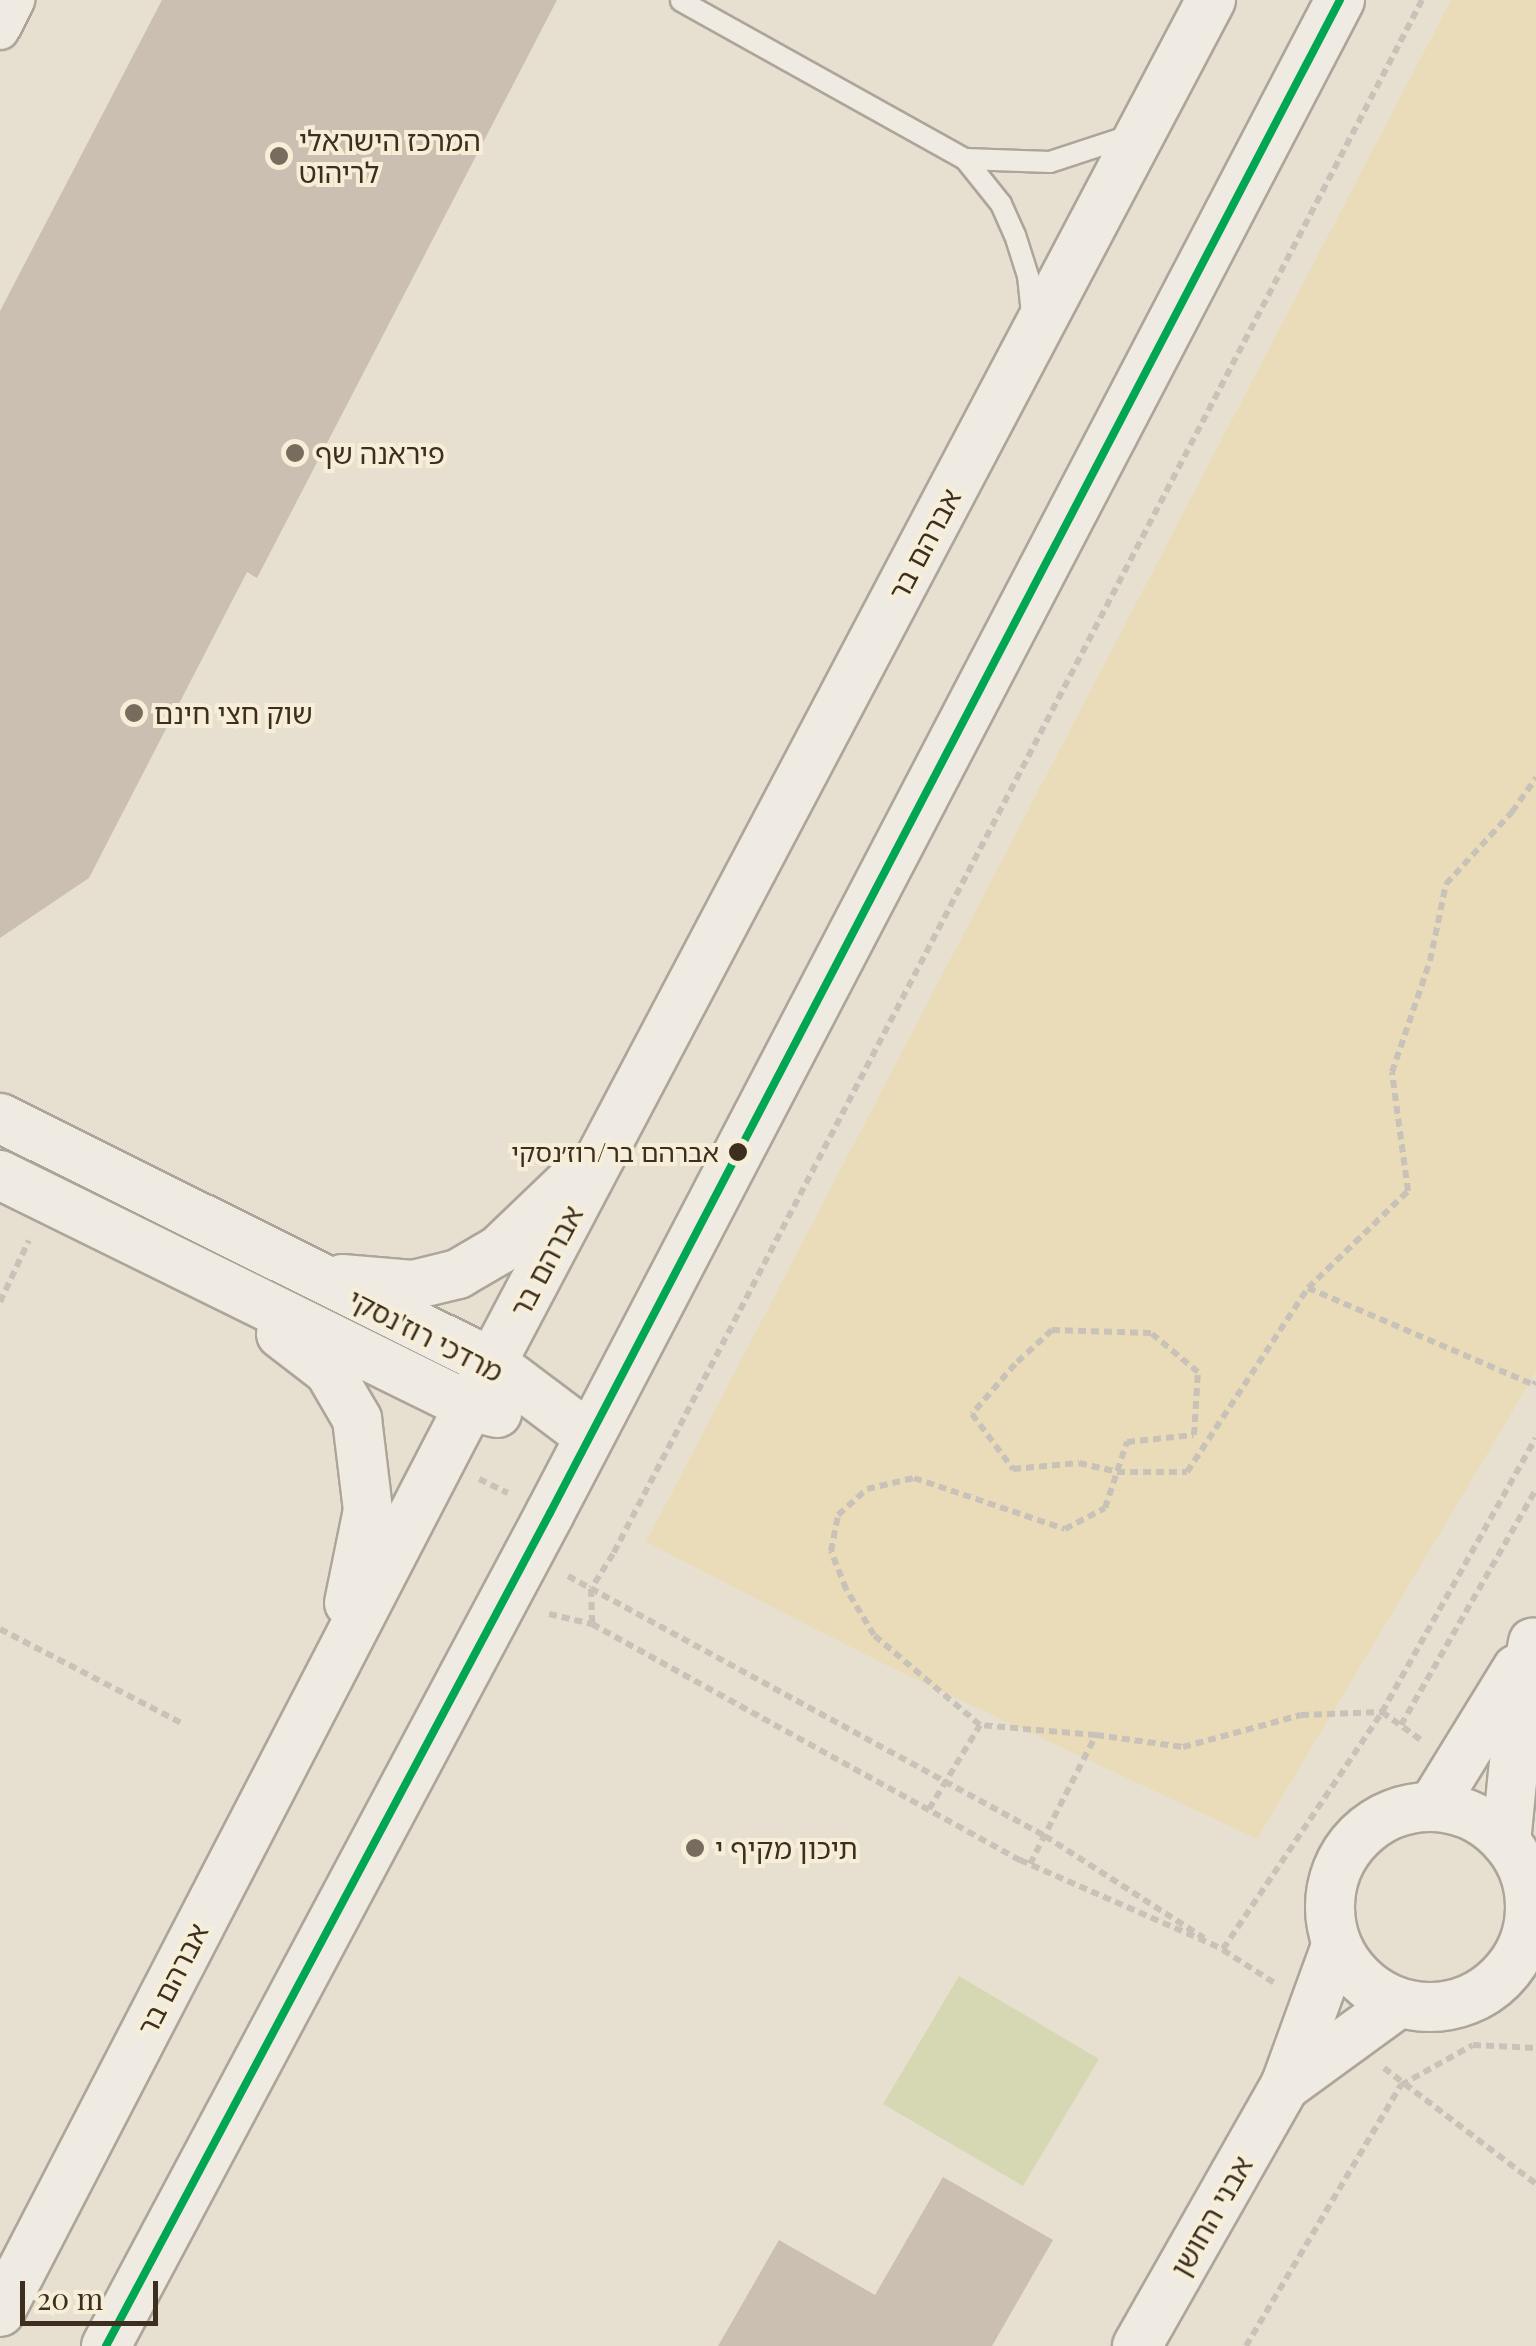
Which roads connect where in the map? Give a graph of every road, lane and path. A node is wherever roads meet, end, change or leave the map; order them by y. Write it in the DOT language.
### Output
graph roads {
  1 [pos="15,0"];
  2 [pos="1210,0"];
  3 [pos="1340,0"];
  4 [pos="1422,0"];
  5 [pos="680,1"];
  6 [pos="0,30"];
  7 [pos="1167,83"];
  8 [pos="966,159"];
  9 [pos="1028,347"];
  10 [pos="1536,778"];
  11 [pos="0,1118"];
  12 [pos="605,1149"];
  13 [pos="0,1176"];
  14 [pos="48,1199"];
  15 [pos="298,1270"];
  16 [pos="211,1280"];
  17 [pos="1308,1288"];
  18 [pos="0,1302"];
  19 [pos="492,1363"];
  20 [pos="1536,1381"];
  21 [pos="469,1406"];
  22 [pos="589,1436"];
  23 [pos="1536,1438"];
  24 [pos="1117,1472"];
  25 [pos="1536,1489"];
  26 [pos="527,1554"];
  27 [pos="591,1589"];
  28 [pos="545,1613"];
  29 [pos="592,1624"];
  30 [pos="0,1629"];
  31 [pos="1534,1639"];
  32 [pos="339,1658"];
  33 [pos="1382,1712"];
  34 [pos="181,1723"];
  35 [pos="980,1724"];
  36 [pos="1401,1725"];
  37 [pos="1096,1735"];
  38 [pos="945,1782"];
  39 [pos="1432,1807"];
  40 [pos="928,1810"];
  41 [pos="1045,1836"];
  42 [pos="1030,1864"];
  43 [pos="1523,1868"];
  44 [pos="1336,1946"];
  45 [pos="1223,1950"];
  46 [pos="1521,1973"];
  47 [pos="1399,2002"];
  48 [pos="1312,2007"];
  49 [pos="1350,2037"];
  50 [pos="1536,2048"];
  51 [pos="1401,2085"];
  52 [pos="1284,2086"];
  53 [pos="1535,2182"];
  54 [pos="0,2312"];
  55 [pos="106,2346"];
  56 [pos="1137,2346"];
  57 [pos="1246,2346"];
  1 -- 6 [label="street"];
  2 -- 7 [label="street, אברהם בר"];
  3 -- 22 [label="street"];
  4 -- 27 [label="path"];
  5 -- 8 [label="lane"];
  7 -- 8 [label="lane"];
  7 -- 9 [label="street, אברהם בר"];
  8 -- 9 [label="lane"];
  9 -- 12 [label="street, אברהם בר"];
  10 -- 17 [label="path"];
  11 -- 15 [label="street, מרדכי רוז'נסקי"];
  12 -- 15 [label="street"];
  12 -- 19 [label="street, אברהם בר"];
  13 -- 14 [label="street, מרדכי רוז'נסקי"];
  14 -- 16 [label="street, מרדכי רוז'נסקי"];
  14 -- 18 [label="path"];
  15 -- 19 [label="street, מרדכי רוז'נסקי"];
  16 -- 21 [label="street, מרדכי רוז'נסקי"];
  16 -- 32 [label="street"];
  17 -- 20 [label="path"];
  17 -- 24 [label="path"];
  19 -- 21 [label="street, אברהם בר"];
  19 -- 22 [label="street, מרדכי רוז'נסקי"];
  21 -- 22 [label="street, מרדכי רוז'נסקי"];
  21 -- 32 [label="street, אברהם בר"];
  22 -- 26 [label="street"];
  23 -- 33 [label="path"];
  24 -- 24 [label="path"];
  24 -- 35 [label="path"];
  25 -- 36 [label="path"];
  26 -- 27 [label="path"];
  26 -- 55 [label="street"];
  27 -- 29 [label="path"];
  27 -- 38 [label="path"];
  28 -- 29 [label="path"];
  29 -- 40 [label="path"];
  30 -- 34 [label="path"];
  31 -- 39 [label="street"];
  31 -- 43 [label="street"];
  32 -- 54 [label="street, אברהם בר"];
  33 -- 37 [label="path"];
  33 -- 45 [label="path"];
  35 -- 37 [label="path"];
  35 -- 38 [label="path"];
  37 -- 41 [label="path"];
  38 -- 40 [label="path"];
  38 -- 41 [label="path"];
  39 -- 43 [label="street"];
  39 -- 44 [label="street"];
  40 -- 42 [label="path"];
  41 -- 42 [label="path"];
  41 -- 45 [label="path"];
  42 -- 45 [label="path"];
  43 -- 46 [label="street"];
  44 -- 47 [label="street"];
  44 -- 48 [label="street, אבני החושן"];
  45 -- 48 [label="path"];
  46 -- 47 [label="street"];
  47 -- 49 [label="street, אבני החושן"];
  48 -- 52 [label="street, אבני החושן"];
  49 -- 51 [label="path"];
  49 -- 52 [label="street, אבני החושן"];
  50 -- 51 [label="path"];
  51 -- 53 [label="path"];
  51 -- 57 [label="path"];
  52 -- 56 [label="street, אבני החושן"];
}
